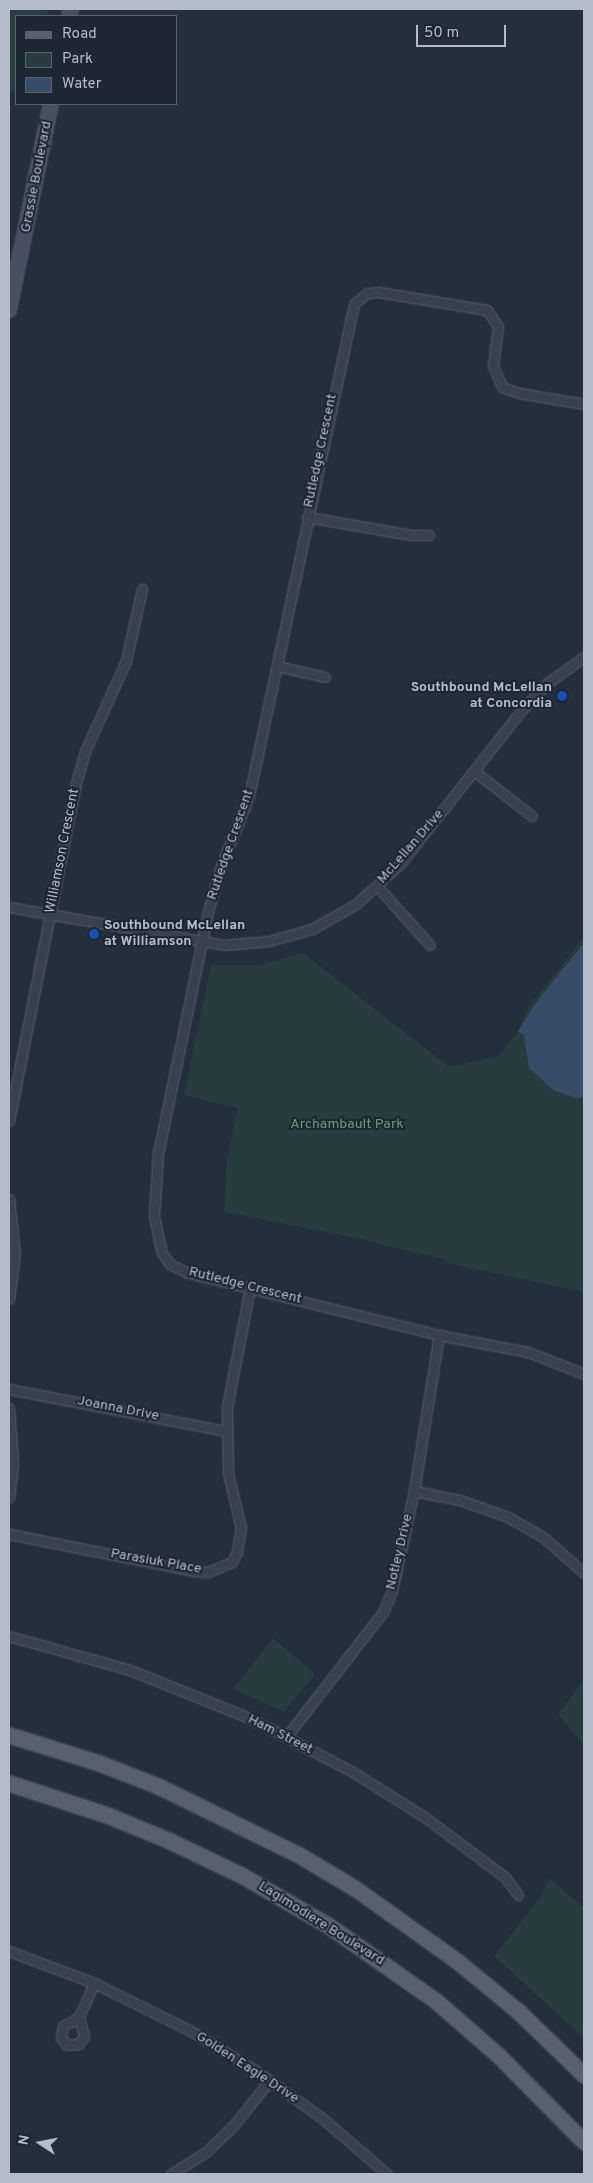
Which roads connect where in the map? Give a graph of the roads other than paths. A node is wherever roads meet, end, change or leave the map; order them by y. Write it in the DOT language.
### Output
graph roads {
  1 [pos="51,105"];
  2 [pos="9,310"];
  3 [pos="584,404"];
  4 [pos="307,517"];
  5 [pos="429,535"];
  6 [pos="142,589"];
  7 [pos="584,658"];
  8 [pos="277,666"];
  9 [pos="325,676"];
  10 [pos="474,770"];
  11 [pos="532,816"];
  12 [pos="377,886"];
  13 [pos="9,906"];
  14 [pos="51,915"];
  15 [pos="203,943"];
  16 [pos="430,945"];
  17 [pos="9,1121"];
  18 [pos="9,1199"];
  19 [pos="250,1287"];
  20 [pos="9,1299"];
  21 [pos="439,1335"];
  22 [pos="584,1374"];
  23 [pos="9,1389"];
  24 [pos="9,1408"];
  25 [pos="226,1431"];
  26 [pos="414,1491"];
  27 [pos="9,1498"];
  28 [pos="9,1534"];
  29 [pos="584,1573"];
  30 [pos="9,1636"];
  31 [pos="9,1735"];
  32 [pos="286,1737"];
  33 [pos="9,1783"];
  34 [pos="518,1895"];
  35 [pos="9,1951"];
  36 [pos="94,1983"];
  37 [pos="79,2017"];
  38 [pos="584,2075"];
  39 [pos="270,2080"];
  40 [pos="584,2142"];
  41 [pos="171,2174"];
  42 [pos="387,2174"];
  1 -- 2 [label="main road, Grassie Boulevard"];
  3 -- 4 [label="street, Rutledge Crescent"];
  4 -- 5 [label="street"];
  4 -- 8 [label="street, Rutledge Crescent"];
  6 -- 14 [label="street, Williamson Crescent"];
  7 -- 10 [label="street, McLellan Drive"];
  8 -- 9 [label="street"];
  8 -- 15 [label="street, Rutledge Crescent"];
  10 -- 11 [label="street"];
  10 -- 12 [label="street, McLellan Drive"];
  12 -- 15 [label="street, McLellan Drive"];
  12 -- 16 [label="street"];
  13 -- 14 [label="street, McLellan Drive"];
  14 -- 15 [label="street, McLellan Drive"];
  14 -- 17 [label="street, Williamson Crescent"];
  15 -- 19 [label="street, Rutledge Crescent"];
  18 -- 20 [label="street"];
  19 -- 21 [label="street, Rutledge Crescent"];
  19 -- 25 [label="street, Parasiuk Place"];
  21 -- 22 [label="street, Rutledge Crescent"];
  21 -- 26 [label="street, Notley Drive"];
  23 -- 25 [label="street, Joanna Drive"];
  24 -- 27 [label="street"];
  25 -- 28 [label="street, Parasiuk Place"];
  26 -- 29 [label="street"];
  26 -- 32 [label="street, Notley Drive"];
  30 -- 32 [label="street, Ham Street"];
  31 -- 38 [label="main road"];
  32 -- 34 [label="street, Ham Street"];
  33 -- 40 [label="main road, Lagimodiere Boulevard"];
  35 -- 36 [label="street, Golden Eagle Drive"];
  36 -- 37 [label="street"];
  36 -- 39 [label="street, Golden Eagle Drive"];
  39 -- 41 [label="street"];
  39 -- 42 [label="street, Golden Eagle Drive"];
}
